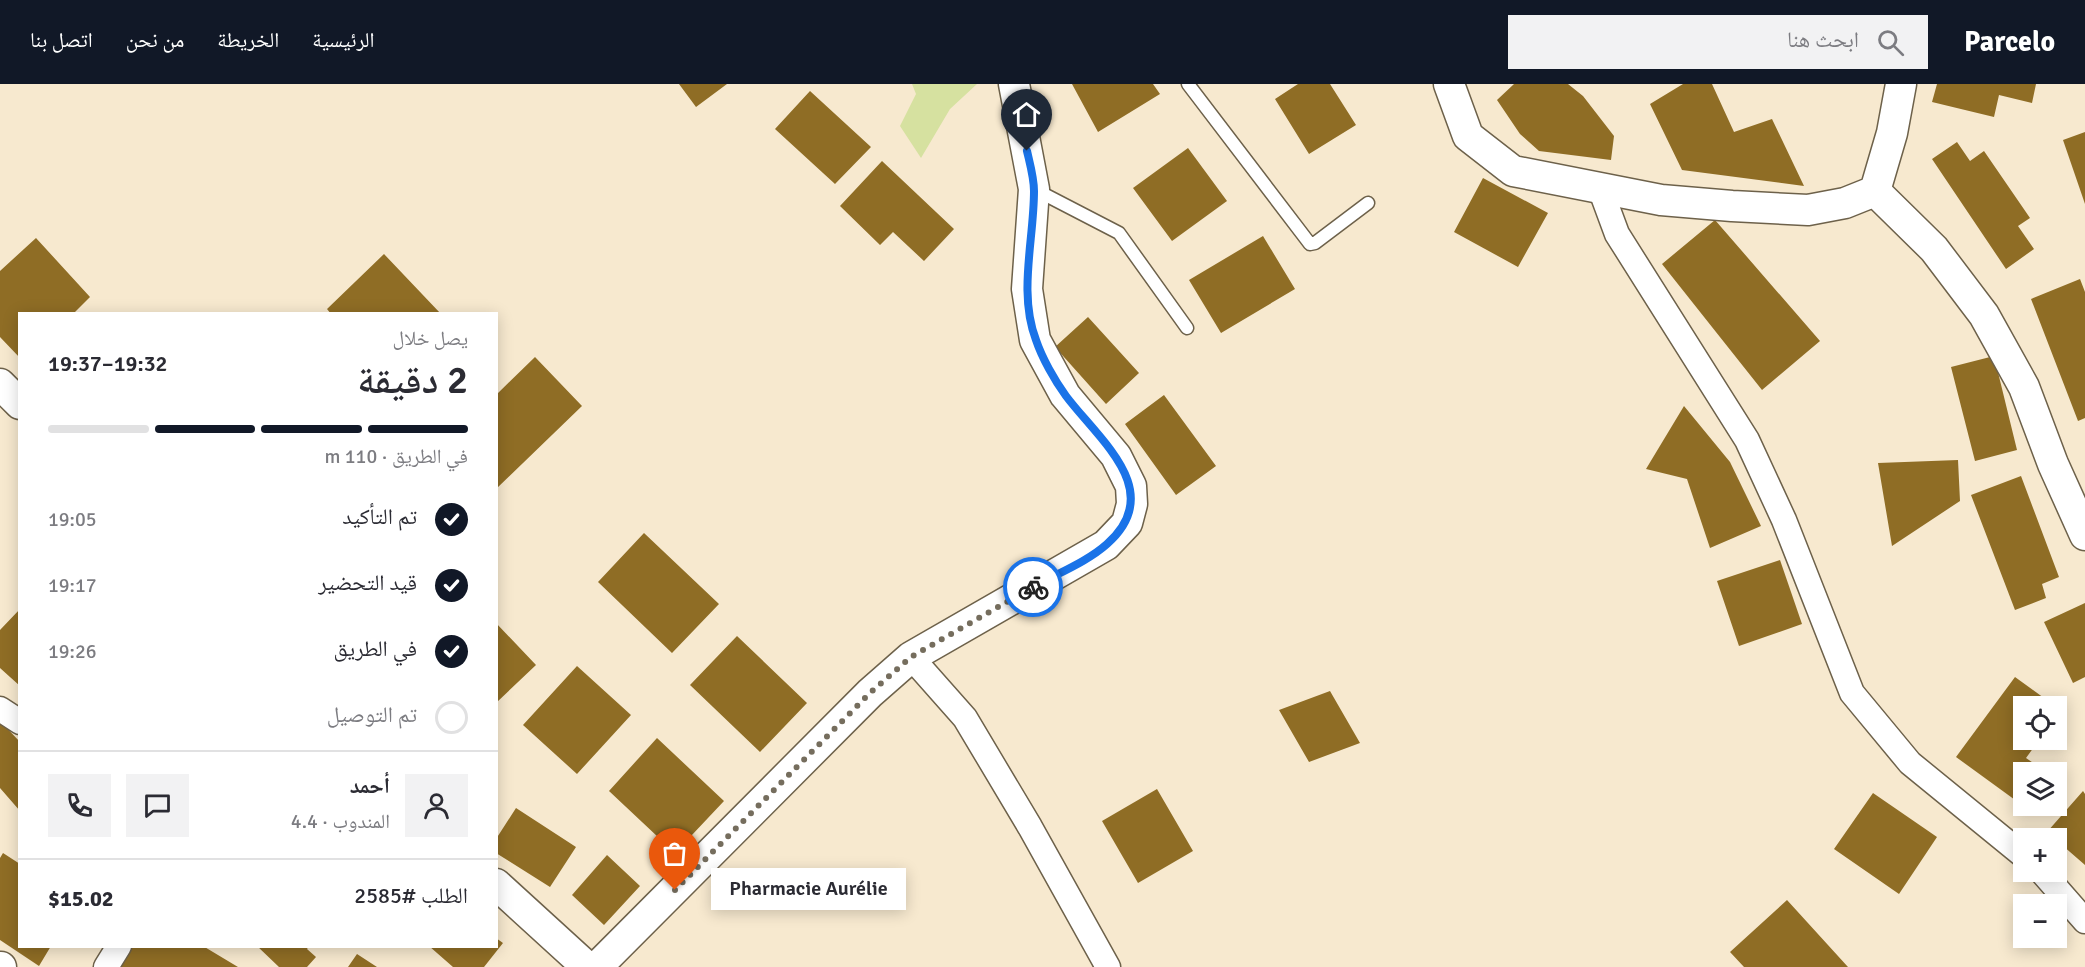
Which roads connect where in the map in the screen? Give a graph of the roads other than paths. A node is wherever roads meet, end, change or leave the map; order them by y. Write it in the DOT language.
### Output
graph roads {
  1 [pos="1014,84"];
  2 [pos="1188,84"];
  3 [pos="1449,84"];
  4 [pos="1901,84"];
  5 [pos="1600,188"];
  6 [pos="1034,189"];
  7 [pos="1875,191"];
  8 [pos="1368,203"];
  9 [pos="1187,328"];
  10 [pos="0,384"];
  11 [pos="18,402"];
  12 [pos="2085,535"];
  13 [pos="911,657"];
  14 [pos="0,709"];
  15 [pos="18,721"];
  16 [pos="2013,847"];
  17 [pos="2051,882"];
  18 [pos="498,887"];
  19 [pos="2085,921"];
  20 [pos="118,948"];
  21 [pos="106,967"];
  22 [pos="587,967"];
  23 [pos="597,967"];
  24 [pos="1108,967"];
  1 -- 6 [label="street"];
  2 -- 8 [label="lane"];
  3 -- 5 [label="street"];
  4 -- 7 [label="street"];
  5 -- 7 [label="street"];
  5 -- 16 [label="street"];
  6 -- 9 [label="lane"];
  6 -- 13 [label="street"];
  7 -- 12 [label="street"];
  10 -- 11 [label="street"];
  13 -- 23 [label="street"];
  13 -- 24 [label="street"];
  14 -- 15 [label="street"];
  17 -- 19 [label="street"];
  18 -- 22 [label="street"];
  20 -- 21 [label="street"];
}
